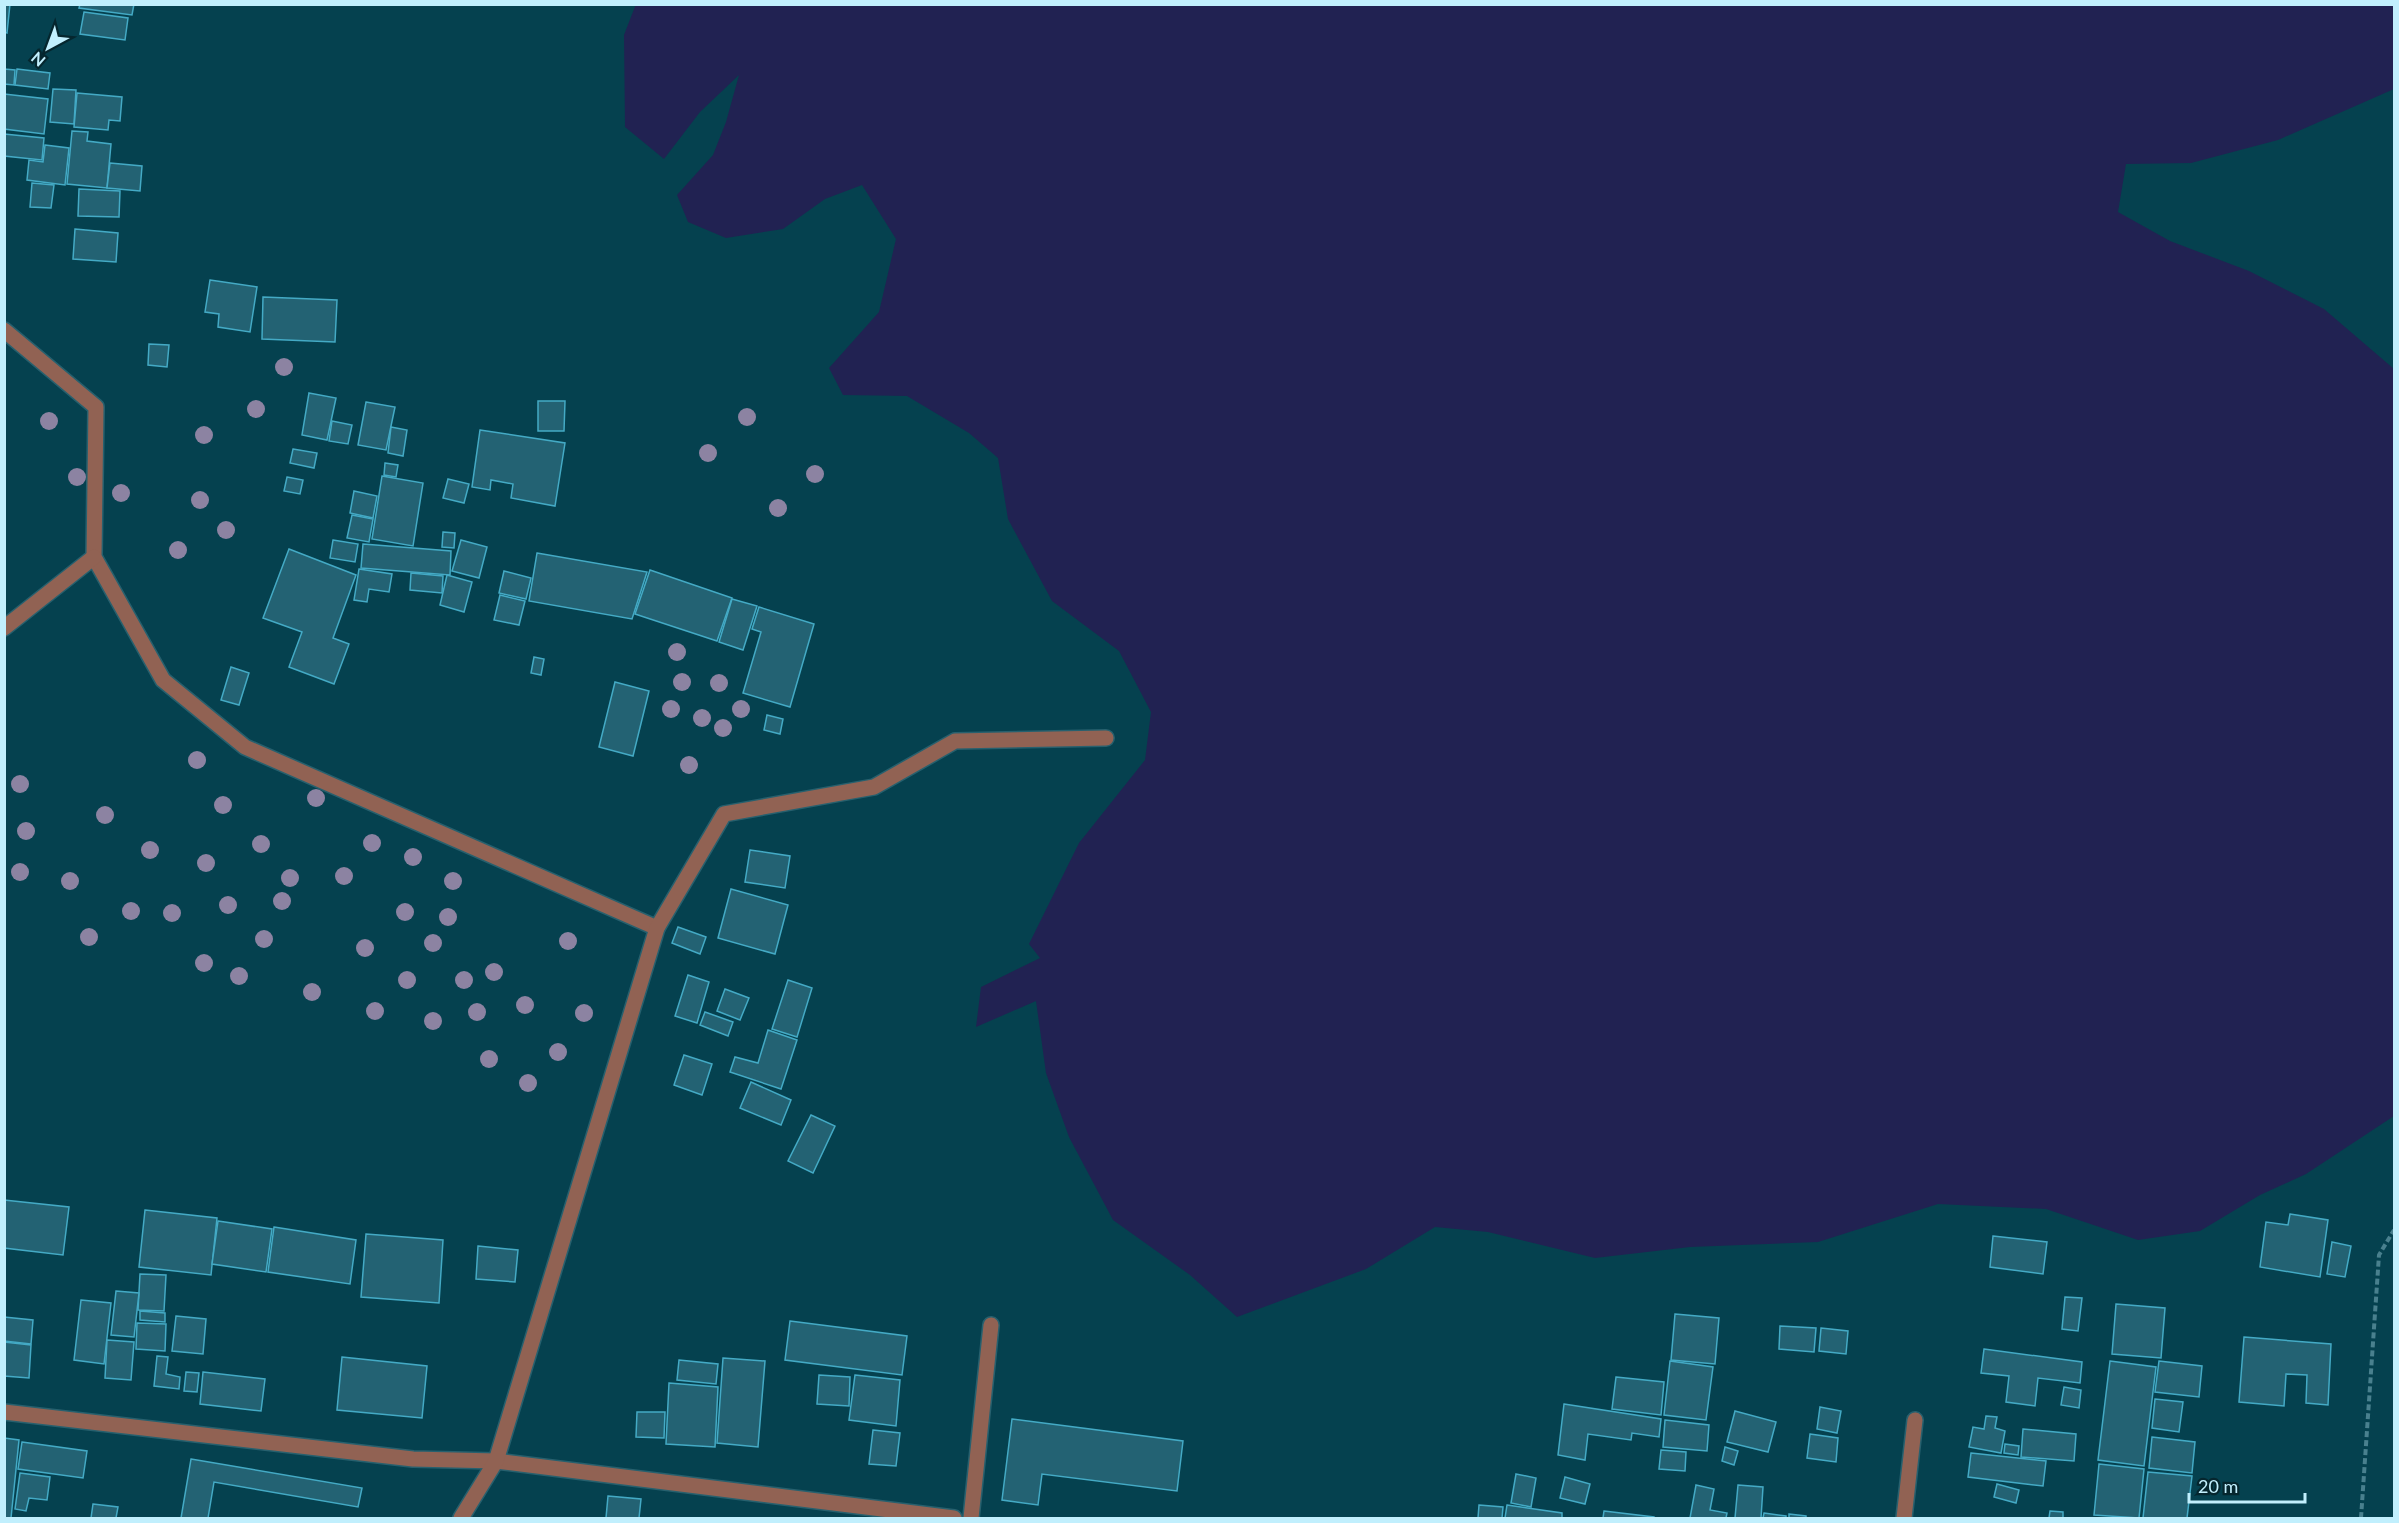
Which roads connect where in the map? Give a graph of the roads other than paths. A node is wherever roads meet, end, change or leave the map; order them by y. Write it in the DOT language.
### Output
graph roads {
  1 [pos="4,330"];
  2 [pos="94,557"];
  3 [pos="4,628"];
  4 [pos="1106,738"];
  5 [pos="657,928"];
  6 [pos="992,1325"];
  7 [pos="4,1412"];
  8 [pos="1915,1420"];
  9 [pos="496,1461"];
  10 [pos="461,1518"];
  11 [pos="954,1518"];
  12 [pos="971,1518"];
  13 [pos="1904,1518"];
  1 -- 2 [label="street"];
  2 -- 3 [label="street"];
  2 -- 5 [label="street"];
  4 -- 5 [label="street"];
  5 -- 9 [label="street"];
  6 -- 12 [label="street"];
  7 -- 9 [label="street"];
  8 -- 13 [label="street"];
  9 -- 10 [label="street"];
  9 -- 11 [label="street"];
}
